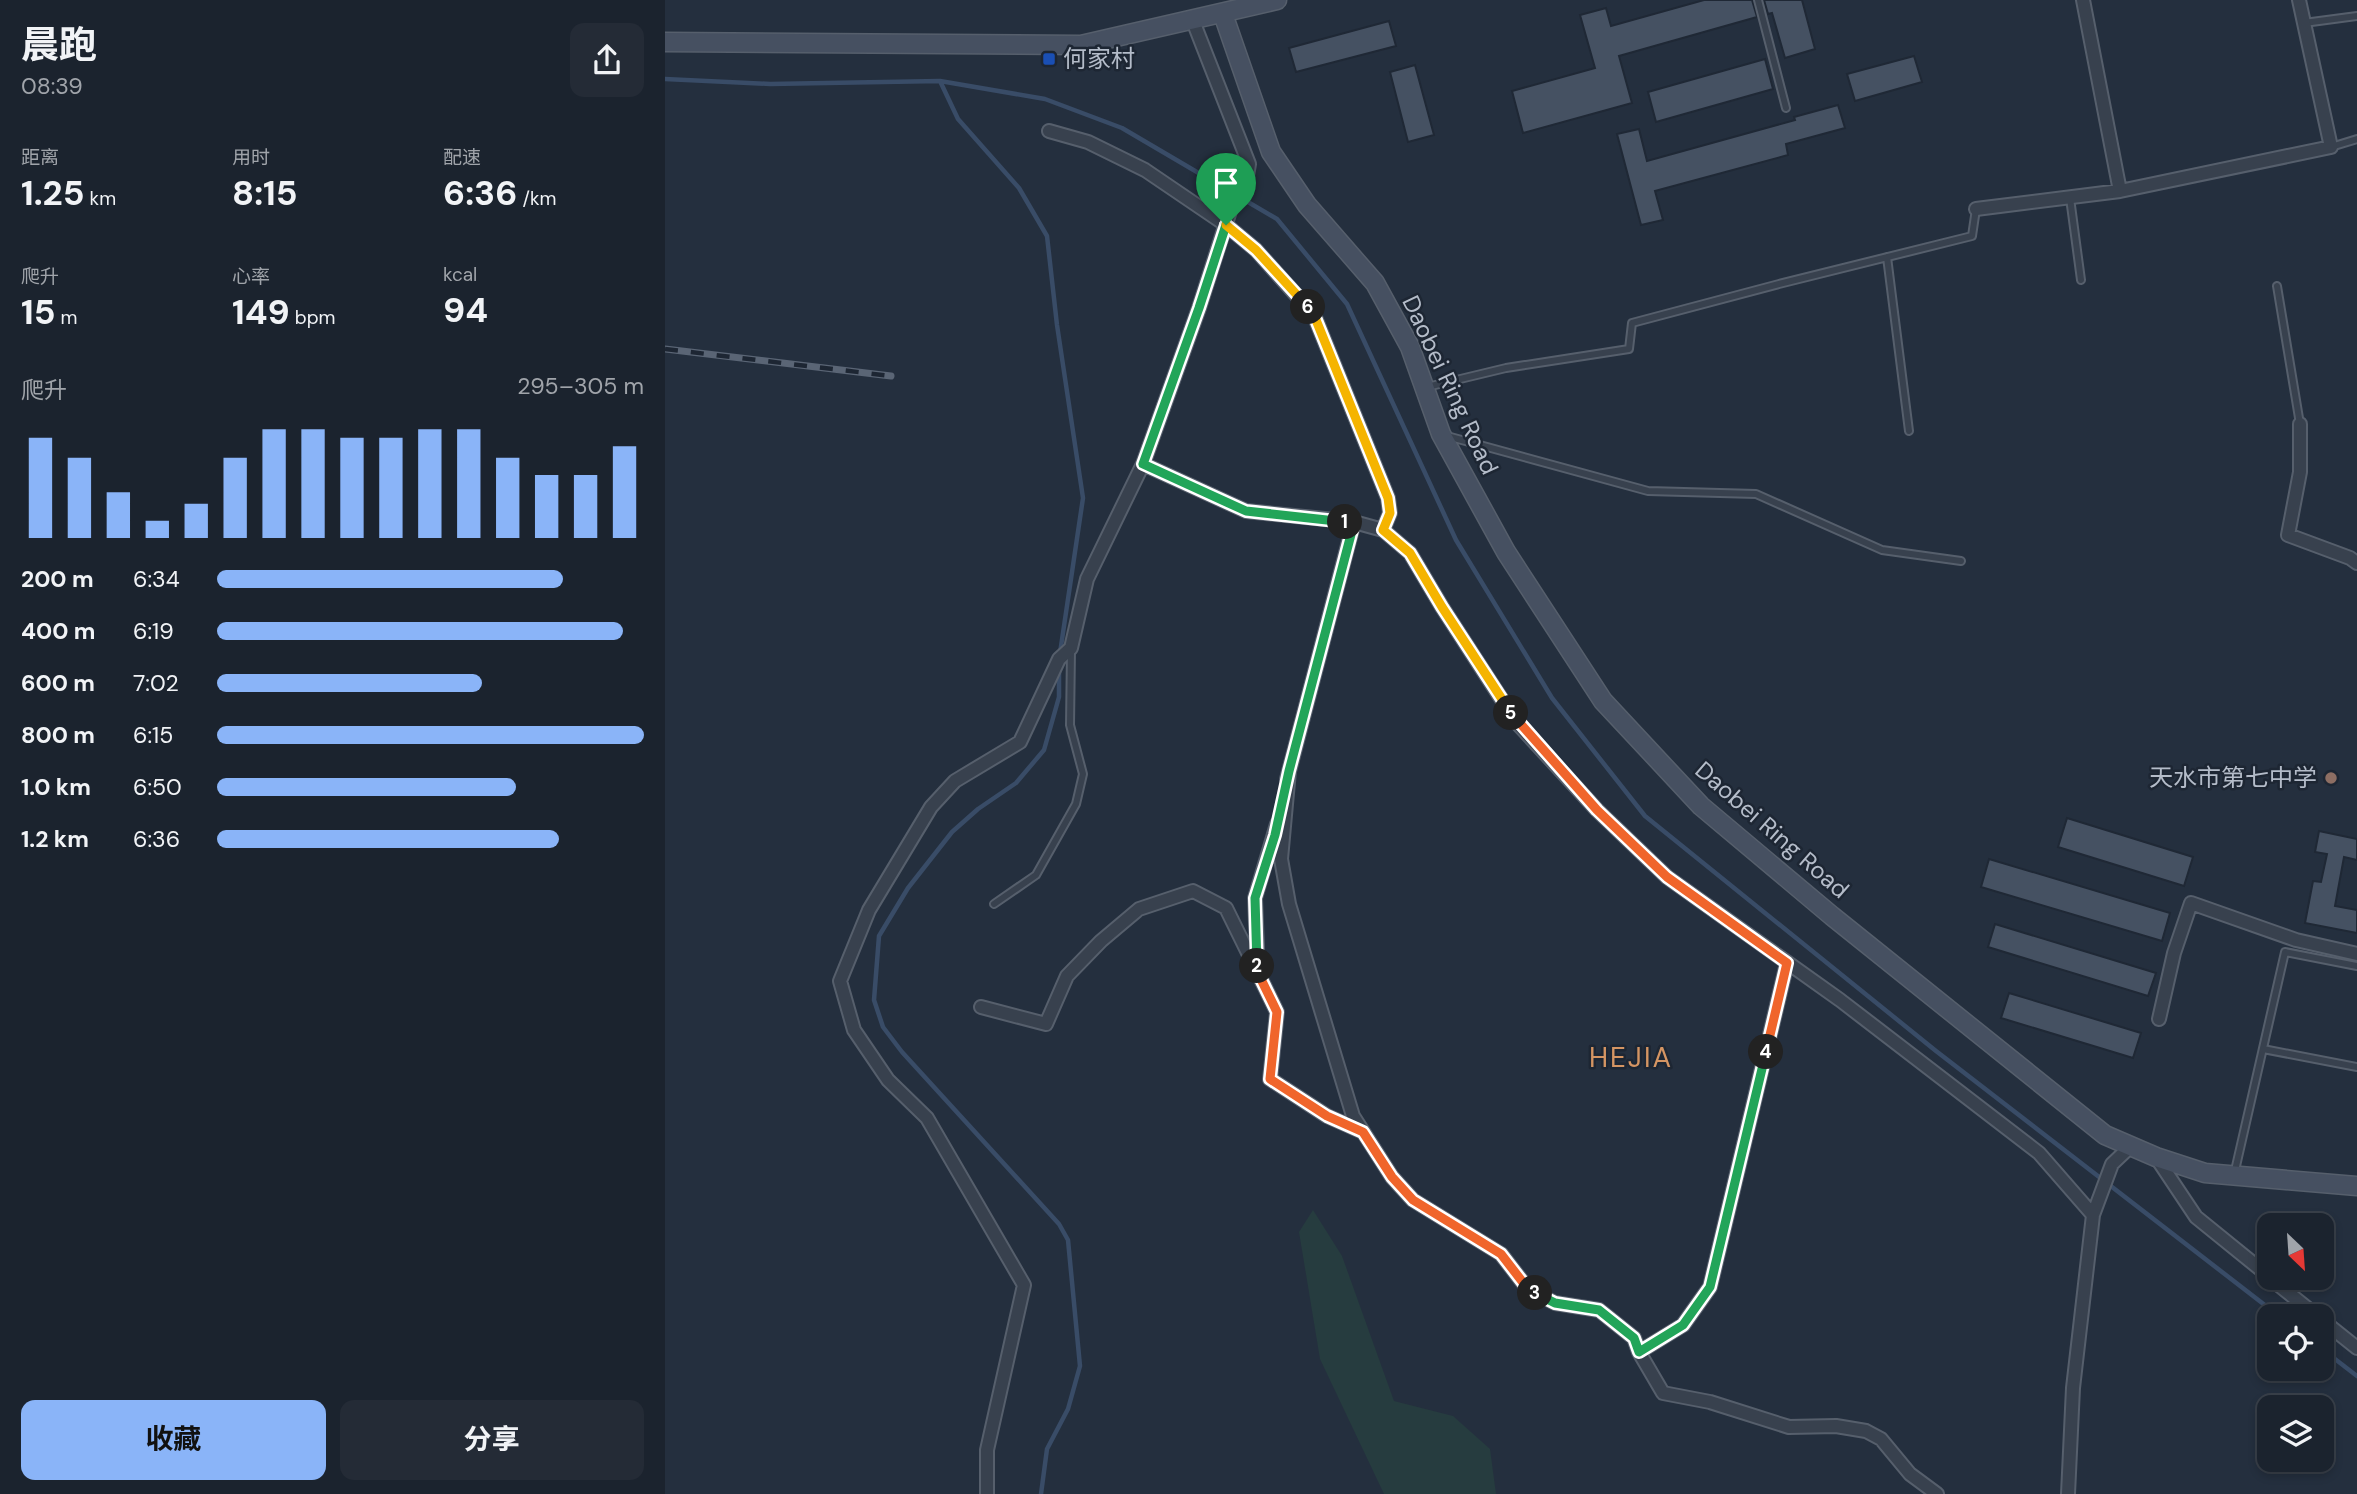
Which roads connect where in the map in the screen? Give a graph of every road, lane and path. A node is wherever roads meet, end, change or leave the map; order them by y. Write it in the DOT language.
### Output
graph roads {
  1 [pos="1277,0"];
  2 [pos="1758,0"];
  3 [pos="2083,0"];
  4 [pos="2299,0"];
  5 [pos="1223,14"];
  6 [pos="2357,16"];
  7 [pos="1192,21"];
  8 [pos="2304,23"];
  9 [pos="665,42"];
  10 [pos="1786,108"];
  11 [pos="1049,131"];
  12 [pos="2357,139"];
  13 [pos="2332,147"];
  14 [pos="2120,191"];
  15 [pos="2070,198"];
  16 [pos="1976,209"];
  17 [pos="1226,225"];
  18 [pos="1887,257"];
  19 [pos="2081,280"];
  20 [pos="2277,286"];
  21 [pos="1424,388"];
  22 [pos="2300,424"];
  23 [pos="1909,431"];
  24 [pos="1441,434"];
  25 [pos="1143,464"];
  26 [pos="1354,523"];
  27 [pos="1383,530"];
  28 [pos="1961,561"];
  29 [pos="2357,563"];
  30 [pos="1070,648"];
  31 [pos="1289,771"];
  32 [pos="994,904"];
  33 [pos="2357,954"];
  34 [pos="1787,963"];
  35 [pos="2357,966"];
  36 [pos="1258,973"];
  37 [pos="981,1007"];
  38 [pos="2159,1019"];
  39 [pos="2263,1049"];
  40 [pos="2357,1067"];
  41 [pos="1363,1132"];
  42 [pos="2131,1146"];
  43 [pos="2156,1157"];
  44 [pos="2234,1175"];
  45 [pos="2357,1186"];
  46 [pos="2095,1210"];
  47 [pos="2257,1266"];
  48 [pos="2286,1290"];
  49 [pos="2303,1304"];
  50 [pos="2334,1330"];
  51 [pos="2357,1349"];
  52 [pos="1639,1352"];
  53 [pos="987,1494"];
  54 [pos="1937,1494"];
  55 [pos="2068,1494"];
  1 -- 5 [label="street"];
  2 -- 10 [label="lane"];
  3 -- 14 [label="street"];
  4 -- 8 [label="street"];
  5 -- 7 [label="street"];
  5 -- 21 [label="street, Daobei Ring Road"];
  6 -- 8 [label="lane"];
  7 -- 9 [label="street"];
  7 -- 17 [label="street"];
  8 -- 13 [label="street"];
  11 -- 17 [label="street"];
  12 -- 13 [label="lane"];
  13 -- 14 [label="street"];
  14 -- 15 [label="street"];
  15 -- 16 [label="street"];
  15 -- 19 [label="lane"];
  16 -- 18 [label="lane"];
  17 -- 25 [label="street"];
  17 -- 27 [label="street"];
  18 -- 21 [label="lane"];
  18 -- 23 [label="lane"];
  20 -- 22 [label="lane"];
  21 -- 24 [label="street, Daobei Ring Road"];
  22 -- 29 [label="street"];
  24 -- 28 [label="lane"];
  24 -- 42 [label="street, Daobei Ring Road"];
  25 -- 26 [label="street"];
  25 -- 30 [label="street"];
  26 -- 27 [label="street"];
  26 -- 31 [label="street"];
  27 -- 34 [label="street"];
  30 -- 32 [label="lane"];
  30 -- 53 [label="street"];
  31 -- 36 [label="street"];
  31 -- 41 [label="street"];
  33 -- 38 [label="street"];
  34 -- 46 [label="street"];
  34 -- 52 [label="street"];
  35 -- 39 [label="lane"];
  36 -- 37 [label="street"];
  36 -- 41 [label="street"];
  39 -- 40 [label="lane"];
  39 -- 44 [label="lane"];
  41 -- 52 [label="street"];
  42 -- 43 [label="street, Daobei Ring Road"];
  42 -- 46 [label="street"];
  43 -- 44 [label="street, Daobei Ring Road"];
  43 -- 47 [label="street"];
  44 -- 45 [label="street, Daobei Ring Road"];
  46 -- 55 [label="street"];
  48 -- 49 [label="street"];
  50 -- 51 [label="street"];
  52 -- 54 [label="street"];
}
